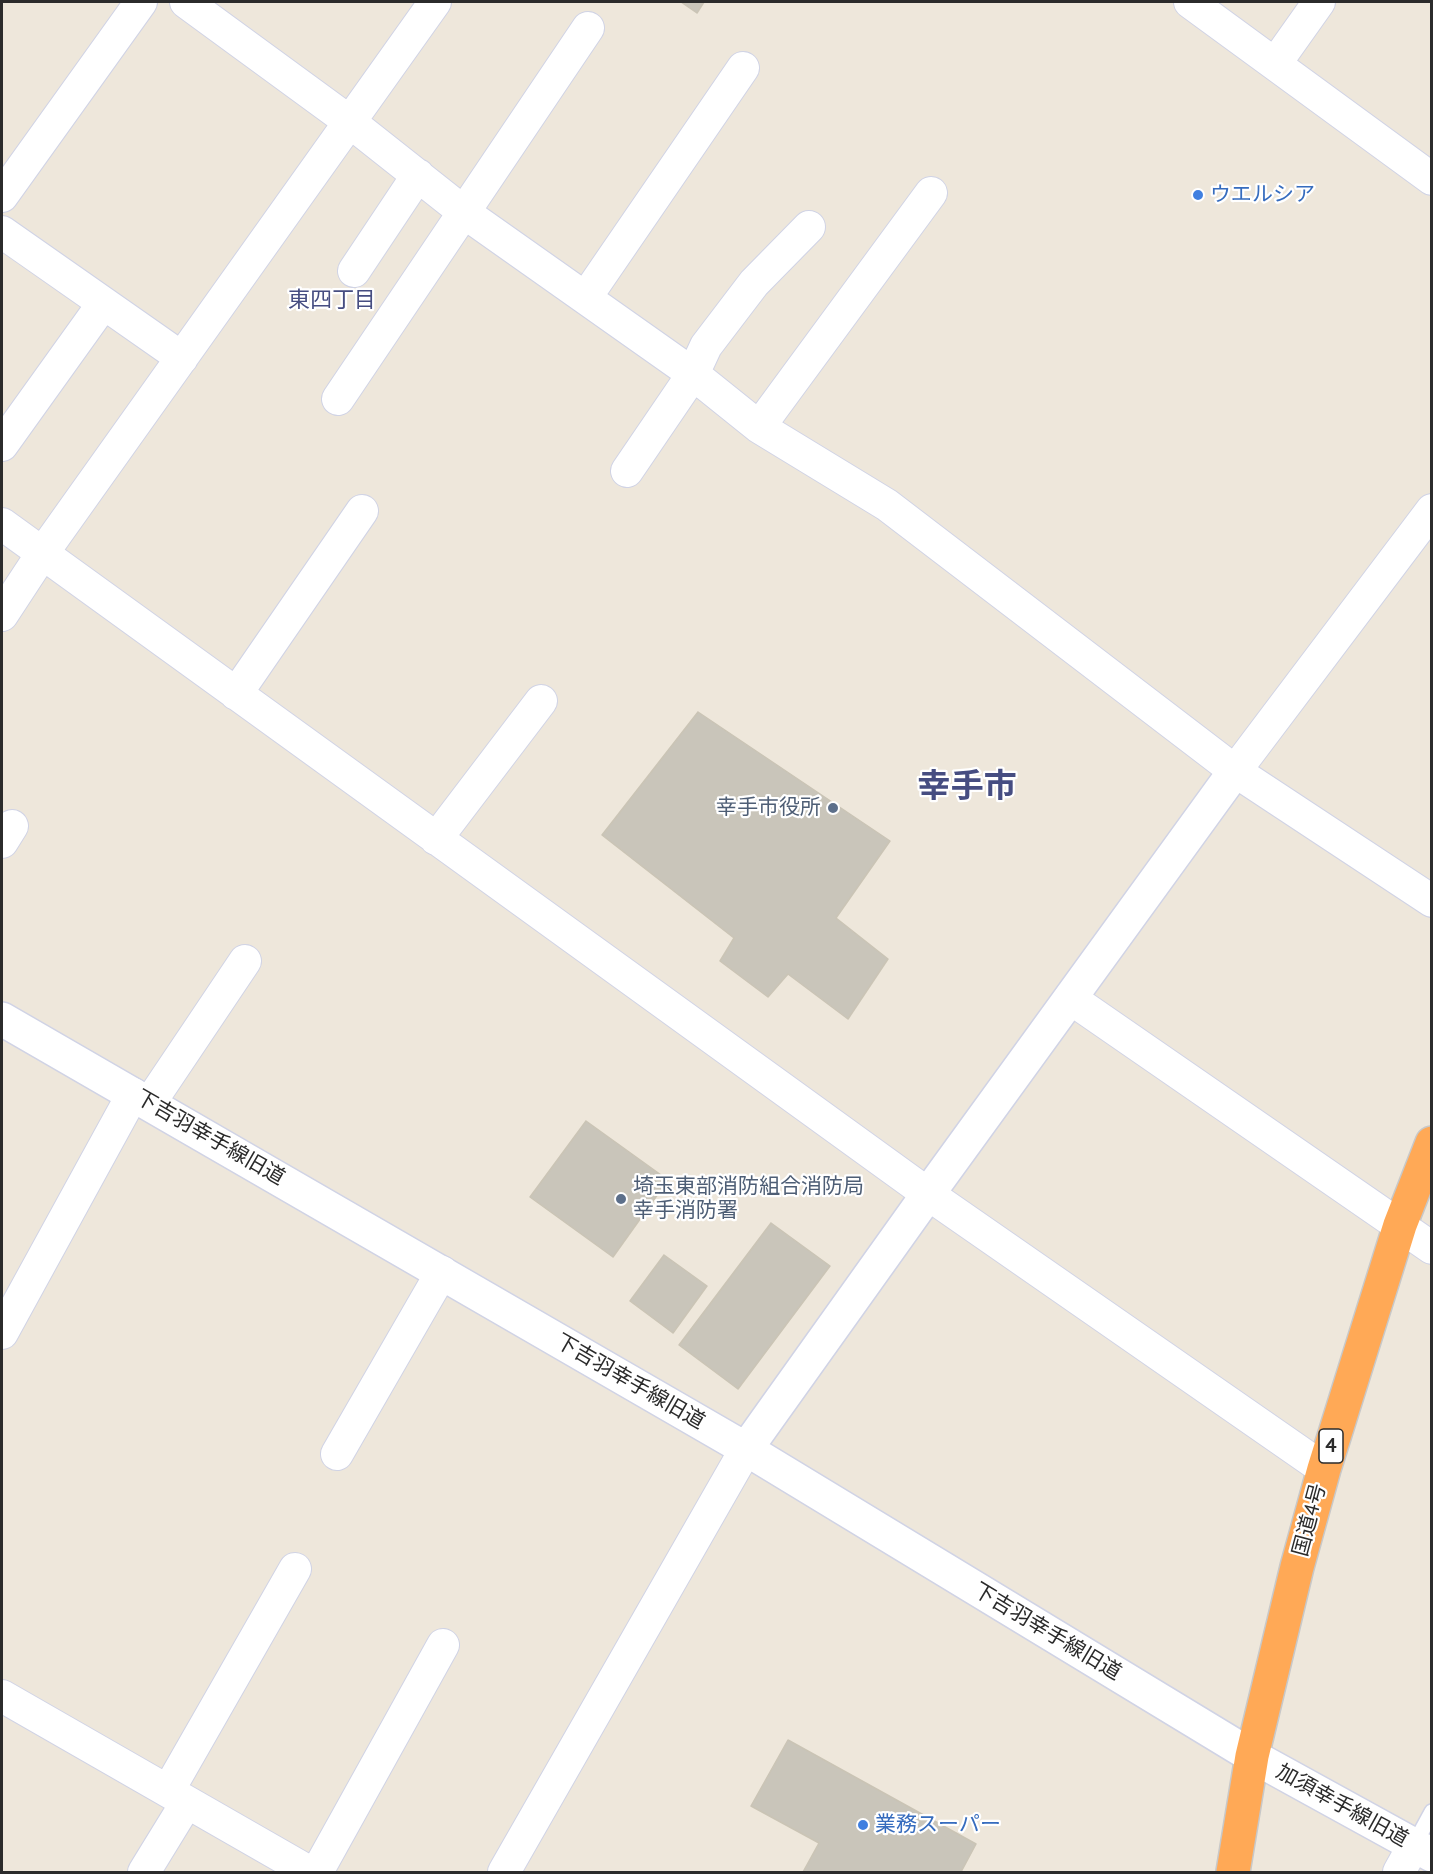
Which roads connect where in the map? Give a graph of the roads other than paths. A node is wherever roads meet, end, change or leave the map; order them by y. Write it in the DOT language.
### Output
graph roads {
  1 [pos="141,2"];
  2 [pos="186,2"];
  3 [pos="435,2"];
  4 [pos="1190,2"];
  5 [pos="1319,2"];
  6 [pos="588,28"];
  7 [pos="1275,64"];
  8 [pos="743,68"];
  9 [pos="350,123"];
  10 [pos="418,176"];
  11 [pos="1431,179"];
  12 [pos="931,193"];
  13 [pos="2,196"];
  14 [pos="465,213"];
  15 [pos="809,227"];
  16 [pos="2,232"];
  17 [pos="354,271"];
  18 [pos="586,297"];
  19 [pos="104,304"];
  20 [pos="182,358"];
  21 [pos="693,374"];
  22 [pos="339,399"];
  23 [pos="759,427"];
  24 [pos="2,445"];
  25 [pos="627,471"];
  26 [pos="1431,510"];
  27 [pos="362,511"];
  28 [pos="2,524"];
  29 [pos="42,554"];
  30 [pos="2,615"];
  31 [pos="236,694"];
  32 [pos="541,701"];
  33 [pos="1235,771"];
  34 [pos="436,839"];
  35 [pos="1431,901"];
  36 [pos="245,961"];
  37 [pos="1070,998"];
  38 [pos="2,1019"];
  39 [pos="141,1099"];
  40 [pos="1431,1143"];
  41 [pos="928,1194"];
  42 [pos="1401,1225"];
  43 [pos="1431,1248"];
  44 [pos="442,1272"];
  45 [pos="2,1333"];
  46 [pos="746,1449"];
  47 [pos="337,1454"];
  48 [pos="1324,1469"];
  49 [pos="295,1569"];
  50 [pos="443,1645"];
  51 [pos="2,1696"];
  52 [pos="1252,1756"];
  53 [pos="177,1797"];
  54 [pos="1431,1812"];
  55 [pos="1415,1858"];
  56 [pos="274,1864"];
  57 [pos="144,1872"];
  58 [pos="309,1872"];
  59 [pos="317,1872"];
  60 [pos="504,1872"];
  61 [pos="1233,1872"];
  1 -- 13 [label="street"];
  2 -- 9 [label="street"];
  3 -- 9 [label="street"];
  4 -- 7 [label="street"];
  5 -- 7 [label="street"];
  6 -- 14 [label="street"];
  7 -- 11 [label="street"];
  8 -- 18 [label="street"];
  9 -- 10 [label="street"];
  9 -- 20 [label="street"];
  10 -- 14 [label="street"];
  10 -- 17 [label="street"];
  12 -- 23 [label="street"];
  14 -- 18 [label="street"];
  14 -- 22 [label="street"];
  15 -- 21 [label="street"];
  16 -- 19 [label="street"];
  18 -- 21 [label="street"];
  19 -- 20 [label="street"];
  19 -- 24 [label="street"];
  20 -- 29 [label="street"];
  21 -- 23 [label="street"];
  21 -- 25 [label="street"];
  23 -- 33 [label="street"];
  26 -- 33 [label="street"];
  27 -- 31 [label="street"];
  28 -- 29 [label="street"];
  29 -- 30 [label="street"];
  29 -- 31 [label="street"];
  31 -- 34 [label="street"];
  32 -- 34 [label="street"];
  33 -- 35 [label="street"];
  33 -- 37 [label="street"];
  34 -- 41 [label="street"];
  36 -- 39 [label="street"];
  37 -- 41 [label="street"];
  37 -- 42 [label="street"];
  38 -- 39 [label="street, 下吉羽幸手線旧道"];
  39 -- 44 [label="street, 下吉羽幸手線旧道"];
  39 -- 45 [label="street"];
  40 -- 42 [label="highway, 国道4号 / 4"];
  41 -- 46 [label="street"];
  41 -- 48 [label="street"];
  42 -- 43 [label="street"];
  42 -- 48 [label="highway, 国道4号 / 4"];
  44 -- 46 [label="street, 下吉羽幸手線旧道"];
  44 -- 47 [label="street"];
  46 -- 52 [label="street, 下吉羽幸手線旧道"];
  46 -- 60 [label="street"];
  48 -- 52 [label="highway, 国道4号 / 4"];
  49 -- 53 [label="street"];
  50 -- 59 [label="street"];
  51 -- 53 [label="street"];
  52 -- 55 [label="street, 加須幸手線旧道"];
  52 -- 61 [label="highway, 国道4号 / 4"];
  53 -- 56 [label="street"];
  53 -- 57 [label="street"];
  54 -- 55 [label="lane"];
  56 -- 58 [label="street"];
}
